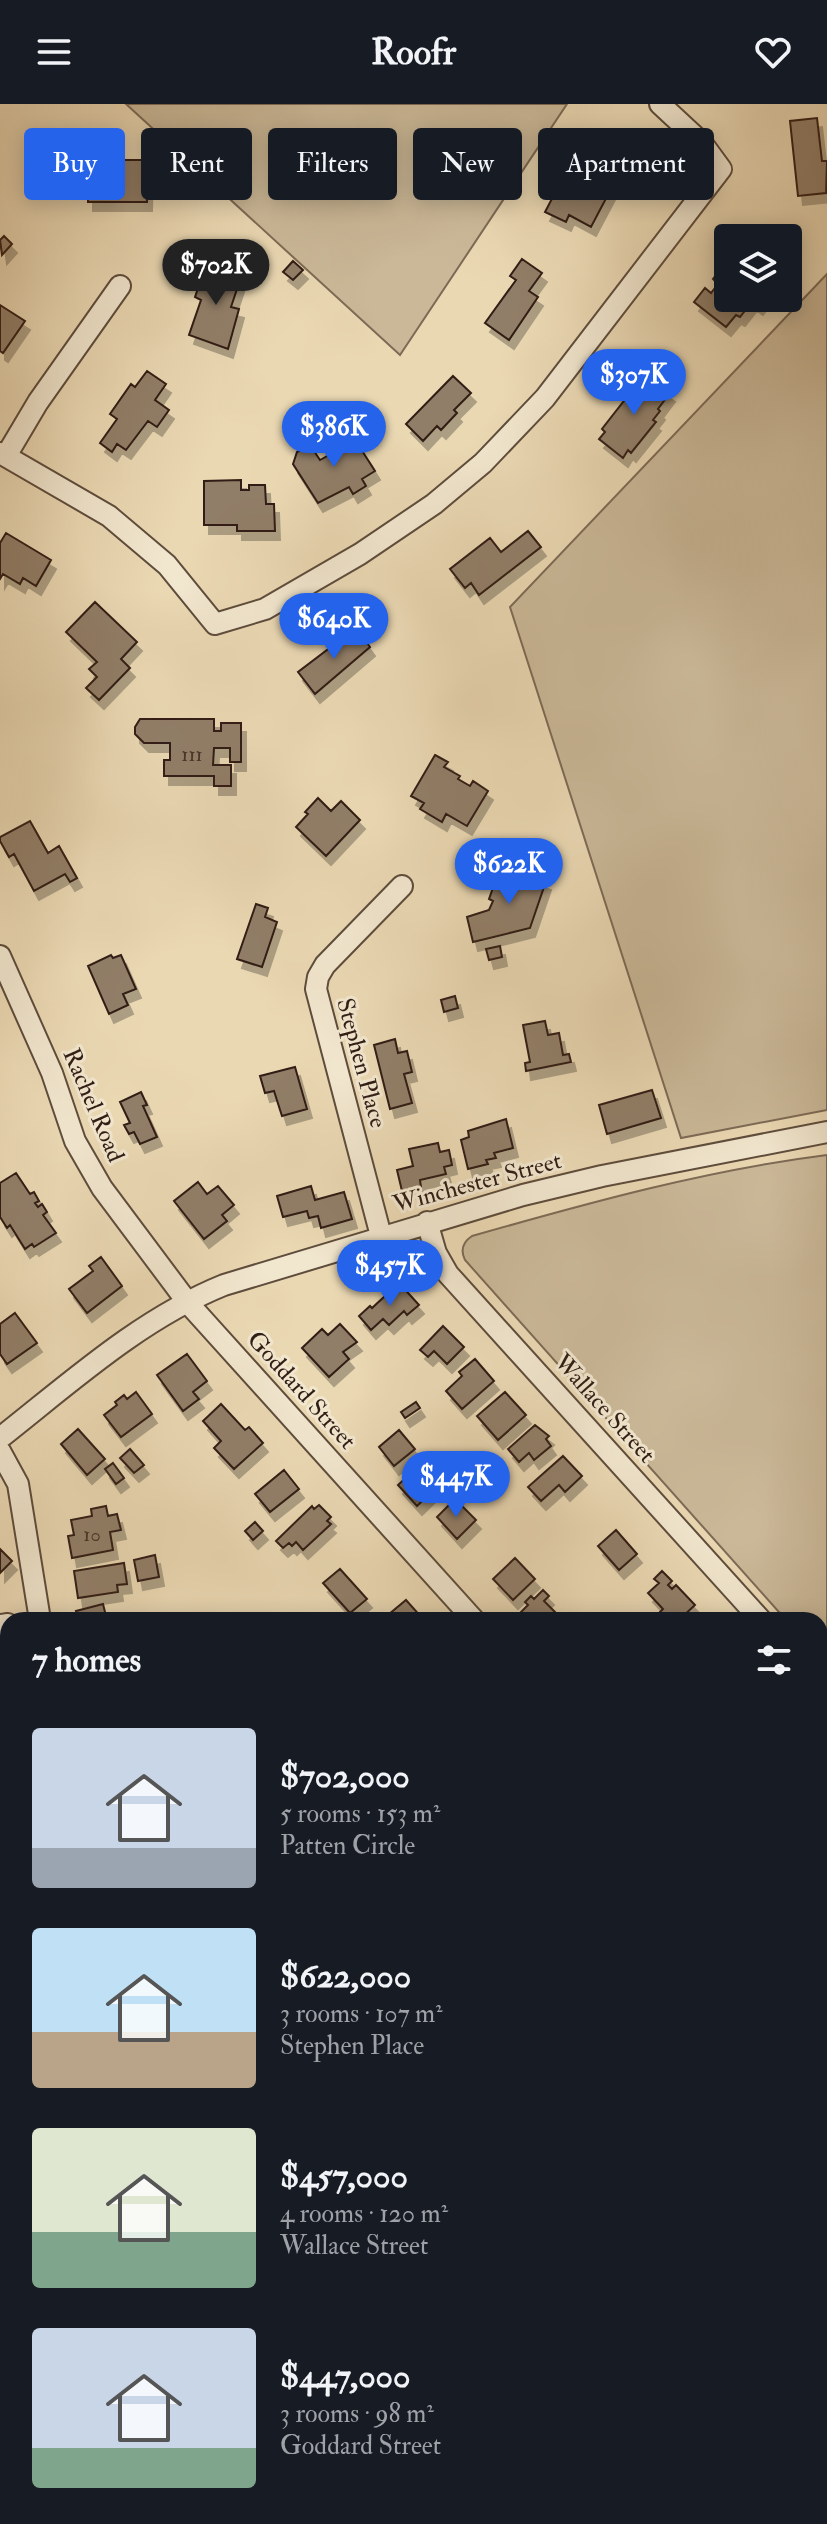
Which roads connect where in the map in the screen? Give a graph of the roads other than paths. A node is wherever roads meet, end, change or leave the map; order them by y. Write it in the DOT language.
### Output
graph roads {
  1 [pos="660,104"];
  2 [pos="120,286"];
  3 [pos="3,454"];
  4 [pos="402,886"];
  5 [pos="0,956"];
  6 [pos="827,1132"];
  7 [pos="427,1222"];
  8 [pos="381,1236"];
  9 [pos="188,1303"];
  10 [pos="0,1438"];
  11 [pos="0,1451"];
  12 [pos="35,1612"];
  13 [pos="467,1612"];
  14 [pos="754,1612"];
  1 -- 3 [label="street"];
  2 -- 3 [label="street"];
  4 -- 8 [label="street, Stephen Place"];
  5 -- 9 [label="street, Rachel Road"];
  6 -- 7 [label="street, Winchester Street"];
  7 -- 8 [label="street, Winchester Street"];
  7 -- 14 [label="street, Wallace Street"];
  8 -- 9 [label="street, Winchester Street"];
  9 -- 10 [label="street, Winchester Street"];
  9 -- 13 [label="street, Goddard Street"];
  11 -- 12 [label="street"];
}
